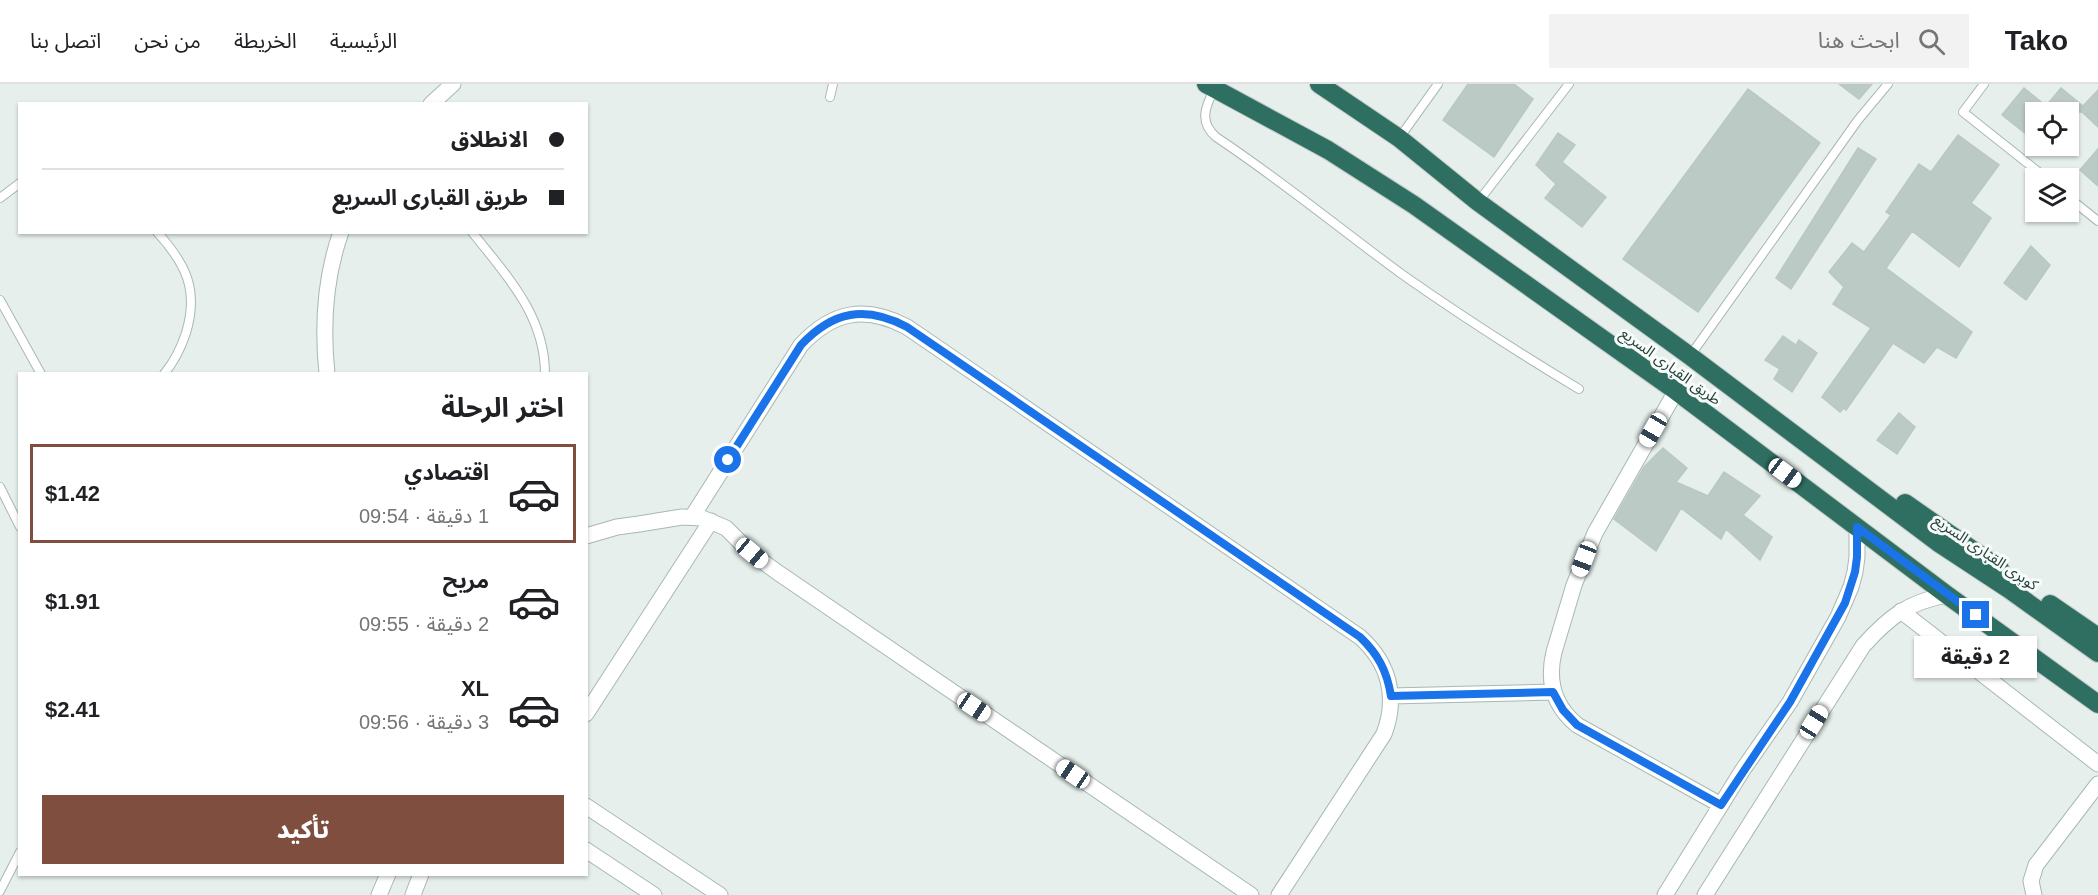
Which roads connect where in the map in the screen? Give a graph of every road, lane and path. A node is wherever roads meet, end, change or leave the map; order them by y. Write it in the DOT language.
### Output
graph roads {
  1 [pos="453,84"];
  2 [pos="833,84"];
  3 [pos="1319,84"];
  4 [pos="1438,84"];
  5 [pos="1569,84"];
  6 [pos="1888,84"];
  7 [pos="1984,84"];
  8 [pos="1212,86"];
  9 [pos="830,97"];
  10 [pos="433,102"];
  11 [pos="1399,138"];
  12 [pos="2033,168"];
  13 [pos="18,184"];
  14 [pos="0,198"];
  15 [pos="1478,202"];
  16 [pos="2079,206"];
  17 [pos="2098,221"];
  18 [pos="159,234"];
  19 [pos="340,234"];
  20 [pos="474,234"];
  21 [pos="0,300"];
  22 [pos="1690,356"];
  23 [pos="40,372"];
  24 [pos="165,372"];
  25 [pos="327,372"];
  26 [pos="545,372"];
  27 [pos="1579,389"];
  28 [pos="1676,391"];
  29 [pos="1854,480"];
  30 [pos="0,487"];
  31 [pos="692,517"];
  32 [pos="711,521"];
  33 [pos="18,523"];
  34 [pos="1857,527"];
  35 [pos="588,535"];
  36 [pos="1947,595"];
  37 [pos="1901,611"];
  38 [pos="2098,637"];
  39 [pos="2098,653"];
  40 [pos="1553,692"];
  41 [pos="1391,696"];
  42 [pos="2098,704"];
  43 [pos="588,711"];
  44 [pos="2098,764"];
  45 [pos="2098,784"];
  46 [pos="1721,805"];
  47 [pos="588,807"];
  48 [pos="588,851"];
  49 [pos="18,856"];
  50 [pos="387,876"];
  51 [pos="420,876"];
  52 [pos="0,891"];
  53 [pos="379,895"];
  54 [pos="413,895"];
  55 [pos="654,895"];
  56 [pos="720,895"];
  57 [pos="1251,895"];
  58 [pos="1279,895"];
  59 [pos="1665,895"];
  60 [pos="1705,895"];
  61 [pos="2034,895"];
  1 -- 10 [label="street"];
  2 -- 9 [label="lane"];
  3 -- 11 [label="highway, طريق القبارى السريع"];
  4 -- 11 [label="lane"];
  5 -- 15 [label="lane"];
  6 -- 22 [label="lane"];
  7 -- 12 [label="lane"];
  8 -- 27 [label="lane"];
  8 -- 28 [label="highway, طريق القبارى السريع"];
  11 -- 15 [label="highway, طريق القبارى السريع"];
  13 -- 14 [label="lane"];
  15 -- 22 [label="highway, طريق القبارى السريع"];
  16 -- 17 [label="lane"];
  18 -- 24 [label="lane"];
  19 -- 25 [label="street"];
  20 -- 26 [label="lane"];
  21 -- 23 [label="lane"];
  22 -- 29 [label="highway, طريق القبارى السريع"];
  28 -- 34 [label="highway, طريق القبارى السريع"];
  28 -- 40 [label="street"];
  29 -- 38 [label="highway"];
  29 -- 39 [label="highway, كوبرى القبارى السريع"];
  30 -- 33 [label="lane"];
  31 -- 32 [label="street"];
  31 -- 35 [label="street"];
  31 -- 41 [label="street"];
  32 -- 43 [label="street"];
  32 -- 57 [label="street"];
  34 -- 36 [label="highway, طريق القبارى السريع"];
  34 -- 46 [label="street"];
  36 -- 37 [label="street"];
  36 -- 42 [label="highway, طريق القبارى السريع"];
  37 -- 44 [label="street"];
  37 -- 60 [label="street"];
  40 -- 41 [label="street"];
  40 -- 46 [label="street"];
  41 -- 58 [label="street"];
  45 -- 61 [label="street"];
  46 -- 59 [label="street"];
  47 -- 56 [label="street"];
  48 -- 55 [label="street"];
  49 -- 52 [label="lane"];
  50 -- 53 [label="street"];
  51 -- 54 [label="street"];
}
